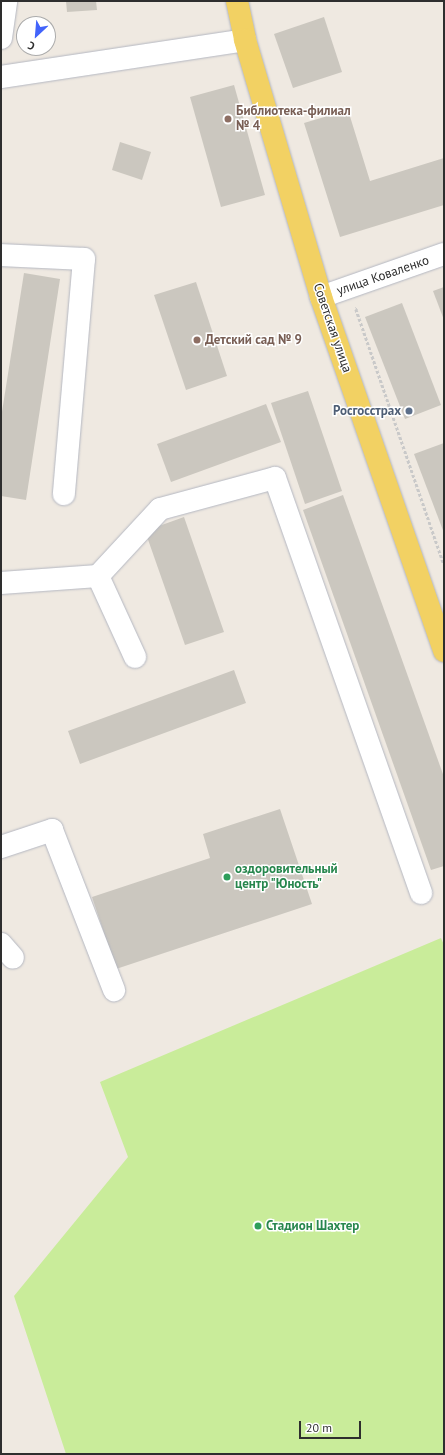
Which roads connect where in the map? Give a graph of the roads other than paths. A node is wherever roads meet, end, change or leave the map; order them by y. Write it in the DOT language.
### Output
graph roads {
  1 [pos="6,1"];
  2 [pos="236,1"];
  3 [pos="1,38"];
  4 [pos="245,40"];
  5 [pos="1,77"];
  6 [pos="444,254"];
  7 [pos="1,255"];
  8 [pos="321,297"];
  9 [pos="64,494"];
  10 [pos="98,576"];
  11 [pos="1,583"];
  12 [pos="444,651"];
  13 [pos="135,657"];
  14 [pos="1,847"];
  15 [pos="421,892"];
  16 [pos="114,990"];
  1 -- 3 [label="street"];
  2 -- 4 [label="main road, Советская улица"];
  4 -- 5 [label="street"];
  4 -- 8 [label="main road, Советская улица"];
  6 -- 8 [label="street, улица Коваленко"];
  7 -- 9 [label="street"];
  8 -- 12 [label="main road, Советская улица"];
  10 -- 11 [label="street"];
  10 -- 13 [label="street"];
  10 -- 15 [label="street"];
  14 -- 16 [label="street"];
}
